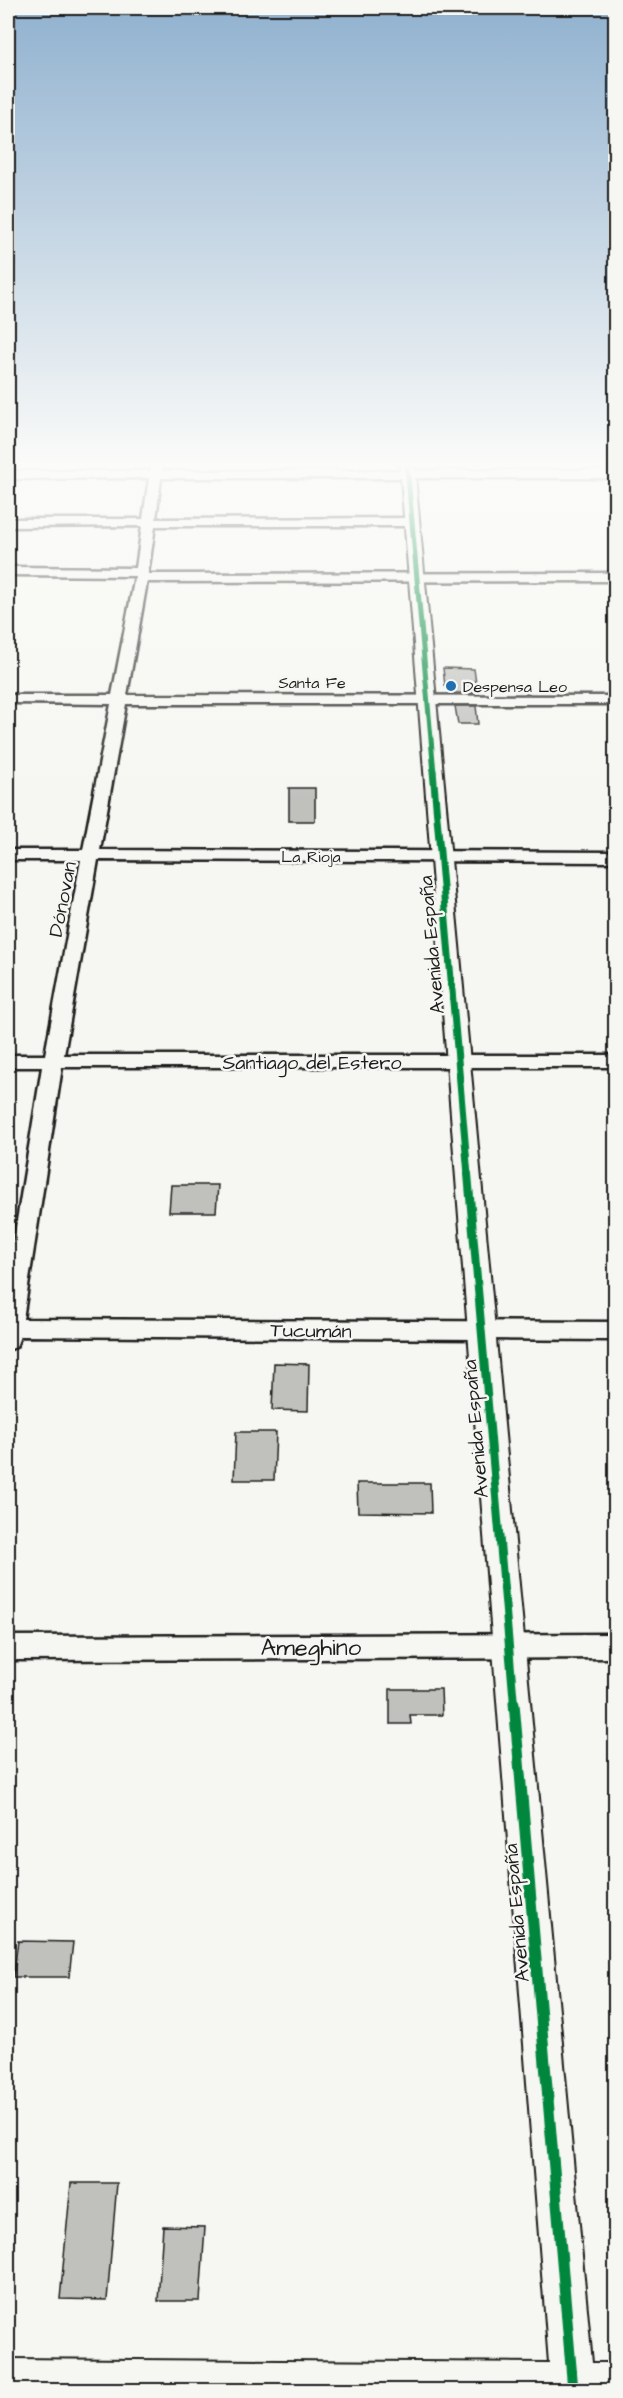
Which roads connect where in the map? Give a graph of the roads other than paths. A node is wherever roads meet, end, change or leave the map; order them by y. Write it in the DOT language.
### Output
graph roads {
  1 [pos="141,577"];
  2 [pos="403,577"];
  3 [pos="416,577"];
  4 [pos="615,577"];
  5 [pos="8,699"];
  6 [pos="118,700"];
  7 [pos="427,700"];
  8 [pos="615,700"];
  9 [pos="8,855"];
  10 [pos="92,856"];
  11 [pos="440,856"];
  12 [pos="615,856"];
  13 [pos="8,1061"];
  14 [pos="53,1061"];
  15 [pos="615,1061"];
  16 [pos="458,1062"];
  17 [pos="615,1331"];
  18 [pos="8,1332"];
  19 [pos="483,1332"];
  20 [pos="511,1646"];
  21 [pos="615,1646"];
  22 [pos="8,1648"];
  23 [pos="8,2381"];
  24 [pos="615,2385"];
  25 [pos="573,2388"];
  1 -- 6 [label="street, Dónovan"];
  2 -- 3 [label="street"];
  3 -- 4 [label="street"];
  3 -- 7 [label="street, Avenida España"];
  5 -- 6 [label="street, Santa Fe"];
  6 -- 7 [label="street, Santa Fe"];
  6 -- 10 [label="street, Dónovan"];
  7 -- 8 [label="street, Santa Fe"];
  7 -- 11 [label="street, Avenida España"];
  9 -- 10 [label="street, La Rioja"];
  10 -- 11 [label="street, La Rioja"];
  10 -- 14 [label="street, Dónovan"];
  11 -- 12 [label="street, La Rioja"];
  11 -- 16 [label="street, Avenida España"];
  13 -- 14 [label="street, Santiago del Estero"];
  14 -- 16 [label="street, Santiago del Estero"];
  14 -- 18 [label="street, Dónovan"];
  15 -- 16 [label="street, Santiago del Estero"];
  16 -- 19 [label="street, Avenida España"];
  17 -- 19 [label="street, Tucumán"];
  18 -- 19 [label="street, Tucumán"];
  19 -- 20 [label="street, Avenida España"];
  20 -- 21 [label="street, Ameghino"];
  20 -- 22 [label="street, Ameghino"];
  20 -- 25 [label="street, Avenida España"];
  23 -- 25 [label="street"];
  24 -- 25 [label="street"];
}
